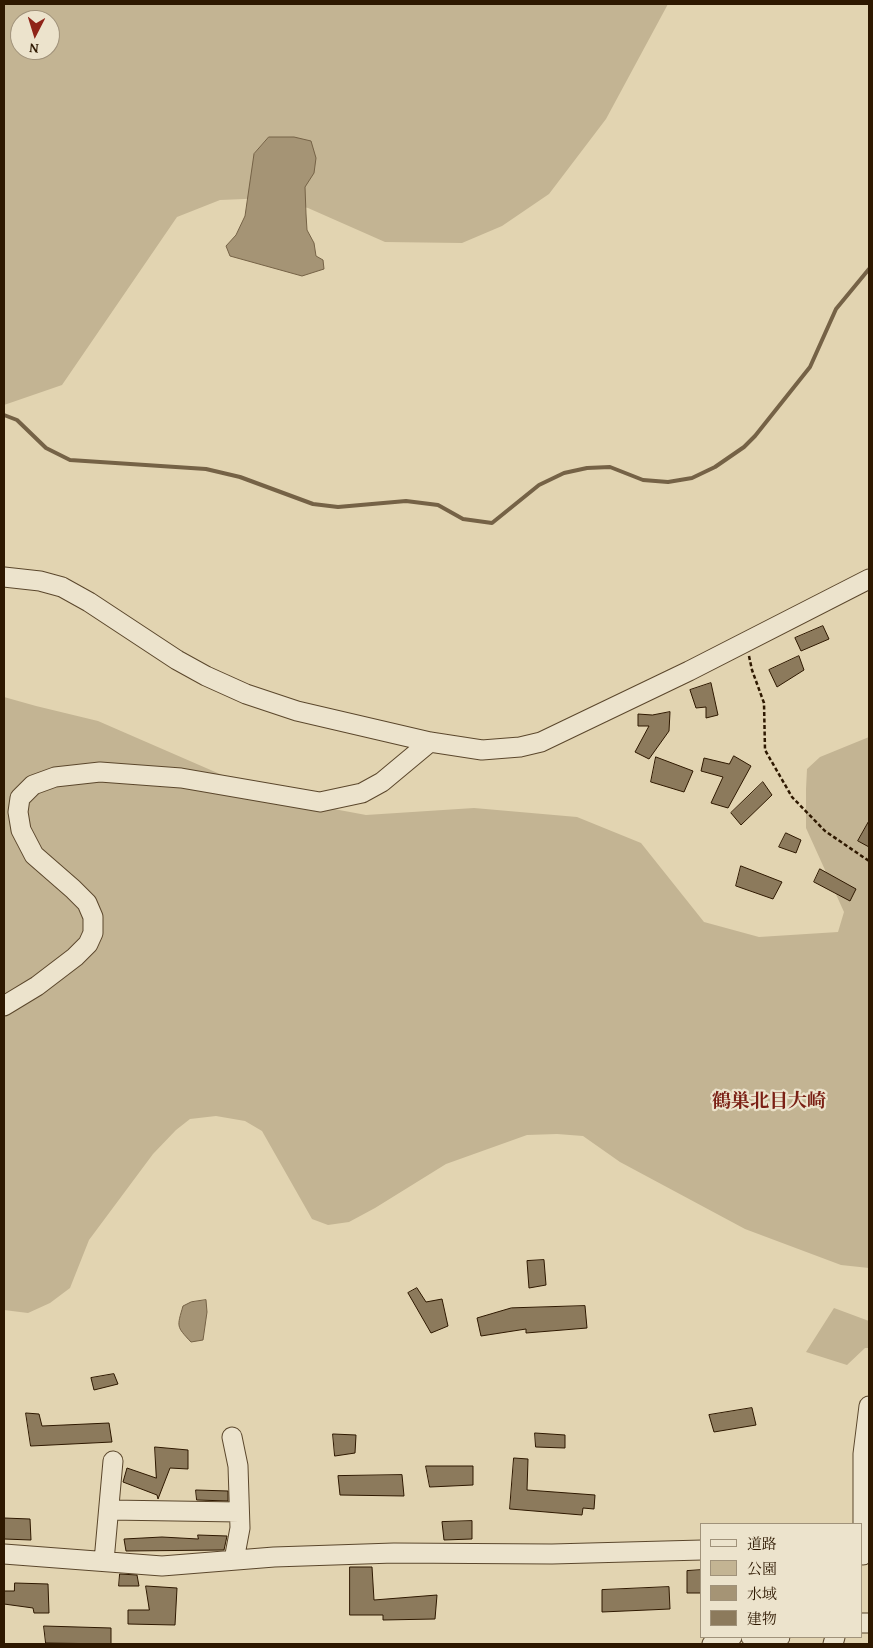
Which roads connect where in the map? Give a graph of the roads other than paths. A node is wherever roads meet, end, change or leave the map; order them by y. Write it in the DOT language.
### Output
graph roads {
  1 [pos="4,577"];
  2 [pos="869,579"];
  3 [pos="430,742"];
  4 [pos="4,1006"];
  5 [pos="869,1406"];
  6 [pos="232,1437"];
  7 [pos="866,1454"];
  8 [pos="113,1461"];
  9 [pos="110,1510"];
  10 [pos="239,1512"];
  11 [pos="700,1550"];
  12 [pos="4,1554"];
  13 [pos="865,1555"];
  14 [pos="234,1560"];
  15 [pos="104,1561"];
  16 [pos="729,1638"];
  17 [pos="712,1644"];
  1 -- 3 [label="street"];
  2 -- 3 [label="street"];
  3 -- 4 [label="street"];
  5 -- 7 [label="street"];
  6 -- 10 [label="street"];
  7 -- 13 [label="street"];
  8 -- 9 [label="street"];
  9 -- 10 [label="street"];
  9 -- 15 [label="street"];
  10 -- 14 [label="street"];
  11 -- 14 [label="street"];
  12 -- 15 [label="street"];
  14 -- 15 [label="street"];
  16 -- 17 [label="street"];
}
